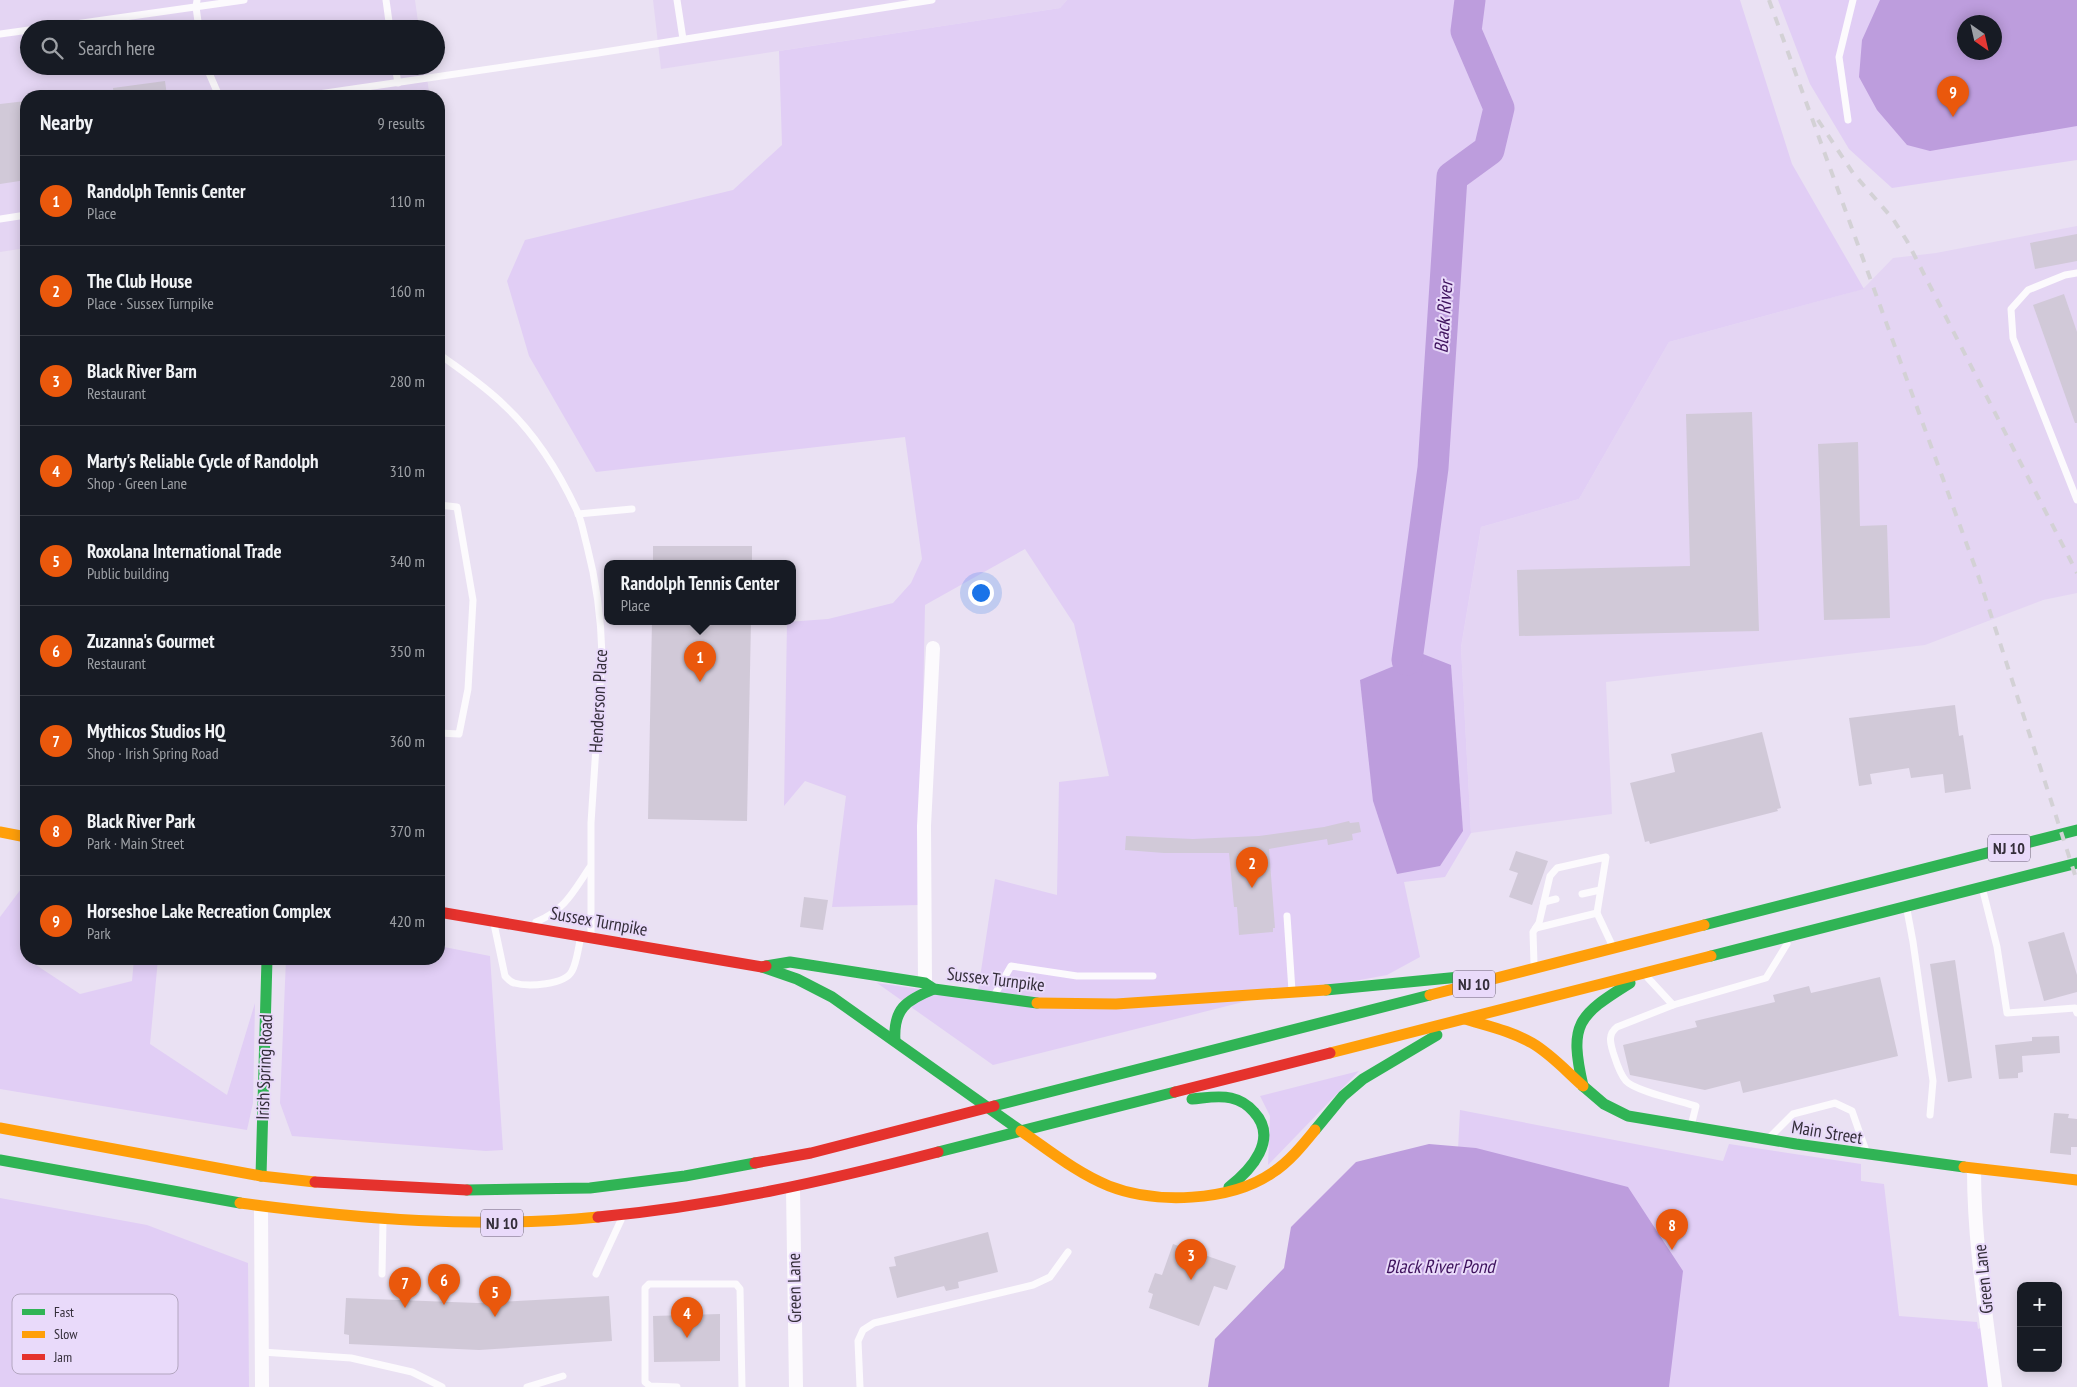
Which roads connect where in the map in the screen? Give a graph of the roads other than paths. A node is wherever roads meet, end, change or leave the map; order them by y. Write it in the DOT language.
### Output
graph roads {
  1 [pos="244,0"];
  2 [pos="386,0"];
  3 [pos="677,0"];
  4 [pos="932,0"];
  5 [pos="1854,0"];
  6 [pos="196,4"];
  7 [pos="96,20"];
  8 [pos="198,20"];
  9 [pos="389,20"];
  10 [pos="20,31"];
  11 [pos="0,34"];
  12 [pos="683,40"];
  13 [pos="210,75"];
  14 [pos="397,75"];
  15 [pos="398,83"];
  16 [pos="216,90"];
  17 [pos="348,90"];
  18 [pos="1848,120"];
  19 [pos="20,216"];
  20 [pos="0,219"];
  21 [pos="2077,273"];
  22 [pos="445,358"];
  23 [pos="2077,500"];
  24 [pos="445,506"];
  25 [pos="632,509"];
  26 [pos="578,514"];
  27 [pos="933,648"];
  28 [pos="445,733"];
  29 [pos="2077,830"];
  30 [pos="0,832"];
  31 [pos="20,837"];
  32 [pos="2077,863"];
  33 [pos="590,867"];
  34 [pos="1982,888"];
  35 [pos="1600,890"];
  36 [pos="1582,894"];
  37 [pos="1556,900"];
  38 [pos="1544,902"];
  39 [pos="1906,907"];
  40 [pos="1597,912"];
  41 [pos="445,913"];
  42 [pos="1287,916"];
  43 [pos="493,922"];
  44 [pos="526,927"];
  45 [pos="1536,928"];
  46 [pos="586,937"];
  47 [pos="1792,937"];
  48 [pos="1614,948"];
  49 [pos="267,965"];
  50 [pos="762,967"];
  51 [pos="1530,970"];
  52 [pos="1644,974"];
  53 [pos="1153,976"];
  54 [pos="929,986"];
  55 [pos="1292,993"];
  56 [pos="994,997"];
  57 [pos="1672,1005"];
  58 [pos="2077,1013"];
  59 [pos="1464,1019"];
  60 [pos="895,1041"];
  61 [pos="1583,1086"];
  62 [pos="1134,1103"];
  63 [pos="1930,1115"];
  64 [pos="1691,1127"];
  65 [pos="0,1128"];
  66 [pos="1767,1140"];
  67 [pos="1868,1156"];
  68 [pos="0,1160"];
  69 [pos="1974,1170"];
  70 [pos="261,1176"];
  71 [pos="2077,1180"];
  72 [pos="792,1189"];
  73 [pos="1215,1193"];
  74 [pos="260,1207"];
  75 [pos="623,1216"];
  76 [pos="383,1220"];
  77 [pos="1068,1252"];
  78 [pos="382,1274"];
  79 [pos="596,1274"];
  80 [pos="262,1352"];
  81 [pos="563,1376"];
  82 [pos="262,1387"];
  83 [pos="442,1387"];
  84 [pos="527,1387"];
  85 [pos="677,1387"];
  86 [pos="742,1387"];
  87 [pos="796,1387"];
  88 [pos="860,1387"];
  89 [pos="1995,1387"];
  1 -- 6 [label="lane"];
  2 -- 9 [label="lane"];
  3 -- 12 [label="lane"];
  4 -- 12 [label="lane"];
  5 -- 18 [label="lane"];
  6 -- 7 [label="lane"];
  6 -- 8 [label="lane"];
  10 -- 11 [label="lane"];
  12 -- 15 [label="lane"];
  13 -- 16 [label="lane"];
  14 -- 15 [label="lane"];
  15 -- 17 [label="lane"];
  19 -- 20 [label="lane"];
  21 -- 23 [label="lane"];
  22 -- 26 [label="lane, Henderson Place"];
  24 -- 28 [label="lane"];
  25 -- 26 [label="lane"];
  26 -- 33 [label="lane, Henderson Place"];
  27 -- 54 [label="street"];
  29 -- 48 [label="main road, NJ 10"];
  30 -- 31 [label="main road"];
  32 -- 34 [label="main road, NJ 10"];
  33 -- 44 [label="lane"];
  33 -- 46 [label="lane, Henderson Place"];
  34 -- 39 [label="main road, NJ 10"];
  34 -- 58 [label="lane"];
  35 -- 36 [label="lane"];
  35 -- 38 [label="lane"];
  35 -- 40 [label="lane"];
  37 -- 38 [label="lane"];
  38 -- 45 [label="lane"];
  39 -- 47 [label="main road, NJ 10"];
  39 -- 63 [label="lane"];
  40 -- 45 [label="lane"];
  40 -- 48 [label="lane"];
  41 -- 43 [label="main road, Sussex Turnpike"];
  42 -- 55 [label="lane"];
  43 -- 44 [label="main road, Sussex Turnpike"];
  43 -- 46 [label="lane, Henderson Place"];
  44 -- 46 [label="main road, Sussex Turnpike"];
  45 -- 51 [label="lane"];
  46 -- 50 [label="main road, Sussex Turnpike"];
  47 -- 52 [label="main road, NJ 10"];
  47 -- 57 [label="lane"];
  48 -- 51 [label="main road, NJ 10"];
  49 -- 70 [label="main road, Irish Spring Road"];
  50 -- 54 [label="main road, Sussex Turnpike"];
  50 -- 60 [label="main road"];
  51 -- 55 [label="main road, Sussex Turnpike"];
  51 -- 70 [label="main road, NJ 10"];
  52 -- 57 [label="lane"];
  52 -- 59 [label="main road, NJ 10"];
  52 -- 61 [label="main road"];
  53 -- 56 [label="lane"];
  54 -- 56 [label="main road, Sussex Turnpike"];
  54 -- 60 [label="main road"];
  55 -- 56 [label="main road, Sussex Turnpike"];
  57 -- 64 [label="lane"];
  59 -- 61 [label="main road, Main Street"];
  59 -- 62 [label="main road, NJ 10"];
  59 -- 73 [label="main road"];
  60 -- 73 [label="main road"];
  61 -- 64 [label="main road, Main Street"];
  62 -- 72 [label="main road, NJ 10"];
  62 -- 73 [label="main road"];
  64 -- 66 [label="main road, Main Street"];
  65 -- 70 [label="main road, NJ 10"];
  66 -- 67 [label="main road, Main Street"];
  66 -- 67 [label="lane"];
  67 -- 69 [label="main road, Main Street"];
  68 -- 74 [label="main road, NJ 10"];
  69 -- 71 [label="main road, Main Street"];
  69 -- 89 [label="street, Green Lane"];
  72 -- 75 [label="main road, NJ 10"];
  72 -- 87 [label="street, Green Lane"];
  74 -- 76 [label="main road, NJ 10"];
  74 -- 80 [label="street"];
  75 -- 76 [label="main road, NJ 10"];
  75 -- 79 [label="lane"];
  76 -- 78 [label="lane"];
  77 -- 88 [label="lane"];
  80 -- 82 [label="street"];
  80 -- 83 [label="lane"];
  81 -- 84 [label="lane"];
  85 -- 86 [label="lane"];
}
